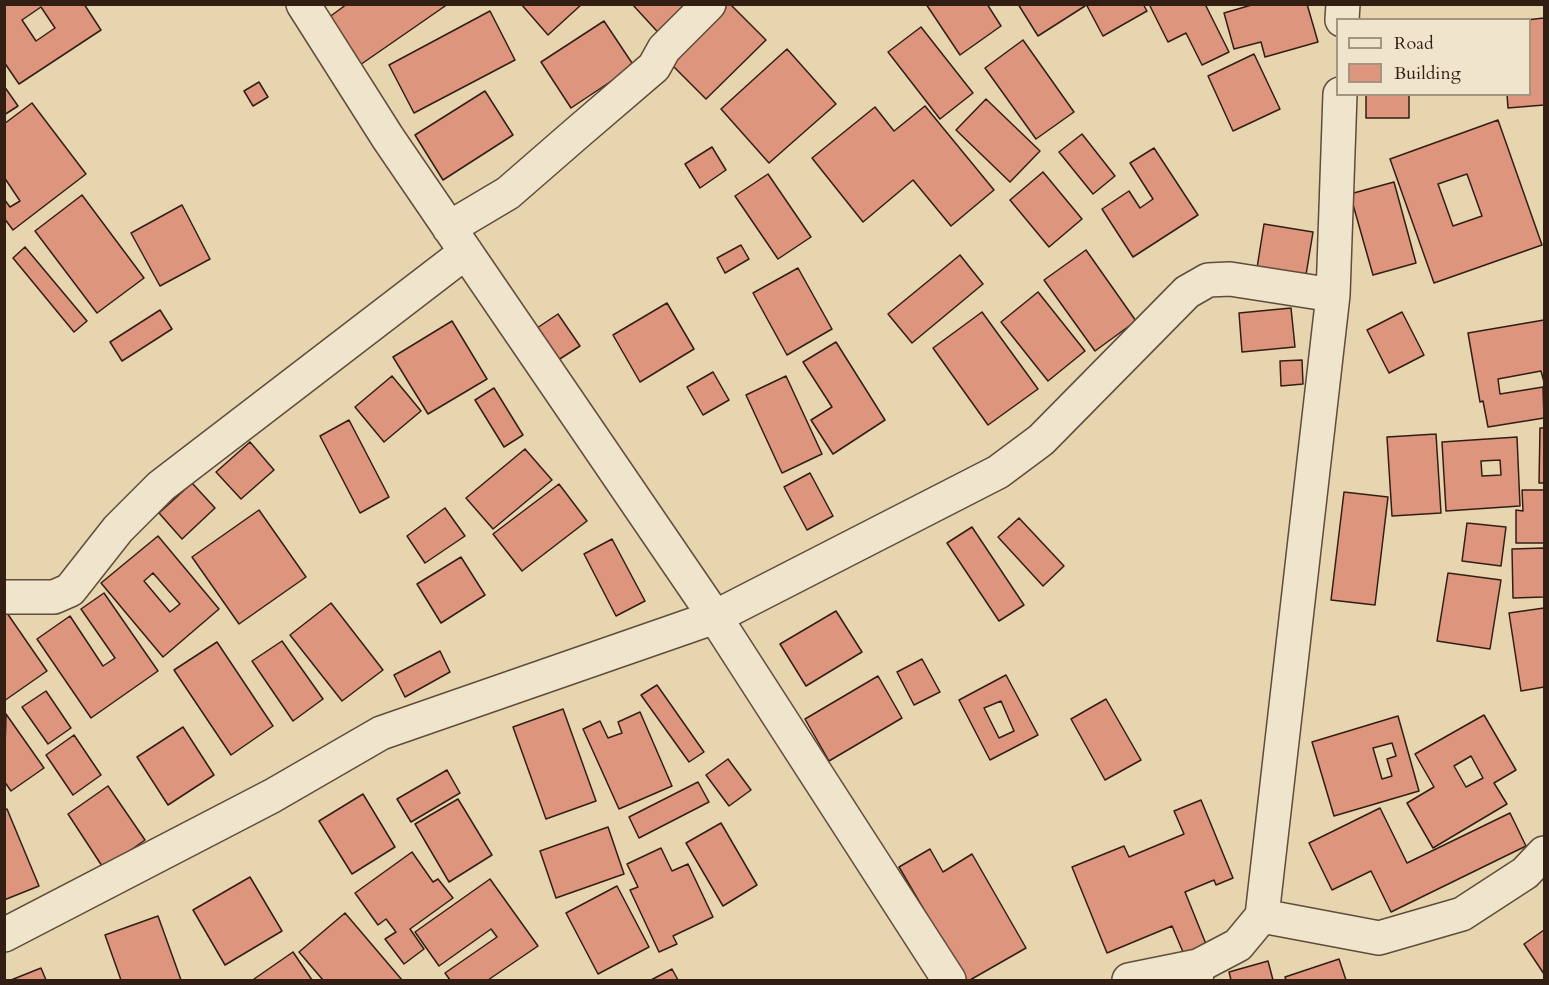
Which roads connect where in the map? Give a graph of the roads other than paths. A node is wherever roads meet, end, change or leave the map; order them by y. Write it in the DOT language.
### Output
graph roads {
  1 [pos="303,4"];
  2 [pos="709,4"];
  3 [pos="1340,96"];
  4 [pos="458,240"];
  5 [pos="1333,295"];
  6 [pos="4,597"];
  7 [pos="715,617"];
  8 [pos="1545,853"];
  9 [pos="1262,916"];
  10 [pos="4,935"];
  11 [pos="1197,973"];
  12 [pos="949,981"];
  13 [pos="1129,981"];
  1 -- 4 [label="street"];
  2 -- 4 [label="street"];
  3 -- 5 [label="street"];
  4 -- 6 [label="street"];
  4 -- 7 [label="street"];
  5 -- 7 [label="street"];
  5 -- 9 [label="street"];
  7 -- 10 [label="street"];
  7 -- 12 [label="street"];
  8 -- 9 [label="street"];
  9 -- 11 [label="street"];
  11 -- 13 [label="street"];
}
